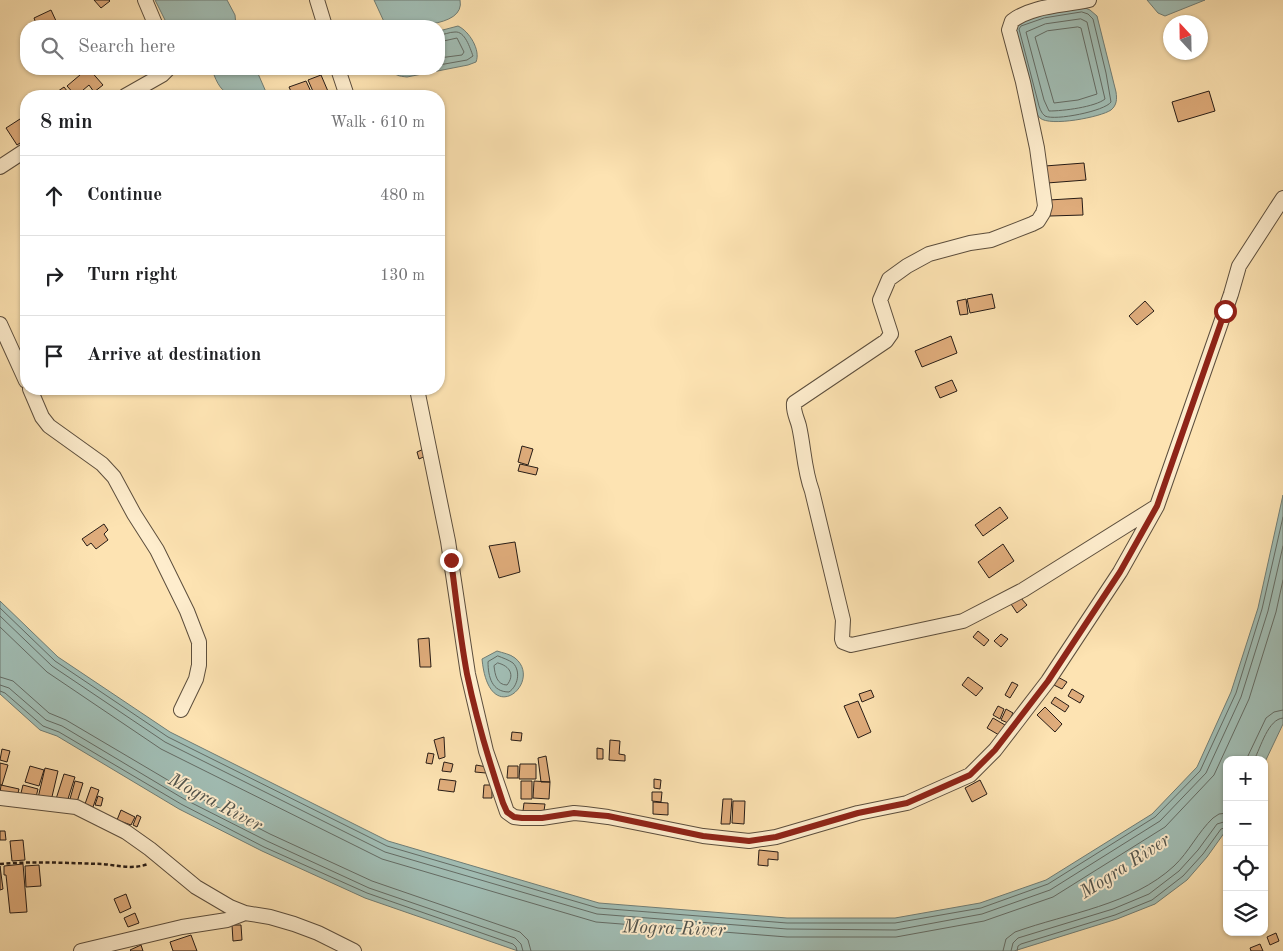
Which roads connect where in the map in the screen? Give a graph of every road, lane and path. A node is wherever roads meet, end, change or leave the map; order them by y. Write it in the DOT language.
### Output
graph roads {
  1 [pos="146,0"];
  2 [pos="317,0"];
  3 [pos="1089,0"];
  4 [pos="154,20"];
  5 [pos="323,20"];
  6 [pos="162,75"];
  7 [pos="340,75"];
  8 [pos="136,90"];
  9 [pos="345,90"];
  10 [pos="20,154"];
  11 [pos="0,166"];
  12 [pos="1283,198"];
  13 [pos="0,324"];
  14 [pos="20,368"];
  15 [pos="33,395"];
  16 [pos="418,395"];
  17 [pos="1157,506"];
  18 [pos="181,710"];
  19 [pos="0,798"];
  20 [pos="161,858"];
  21 [pos="0,864"];
  22 [pos="245,913"];
  23 [pos="81,951"];
  24 [pos="354,951"];
  1 -- 4 [label="street"];
  2 -- 5 [label="street"];
  3 -- 17 [label="street"];
  6 -- 8 [label="street"];
  7 -- 9 [label="street"];
  10 -- 11 [label="street"];
  12 -- 17 [label="street"];
  13 -- 14 [label="street"];
  15 -- 18 [label="street"];
  16 -- 17 [label="street"];
  19 -- 20 [label="street"];
  20 -- 21 [label="path"];
  20 -- 22 [label="street"];
  22 -- 23 [label="street"];
  22 -- 24 [label="street"];
}
